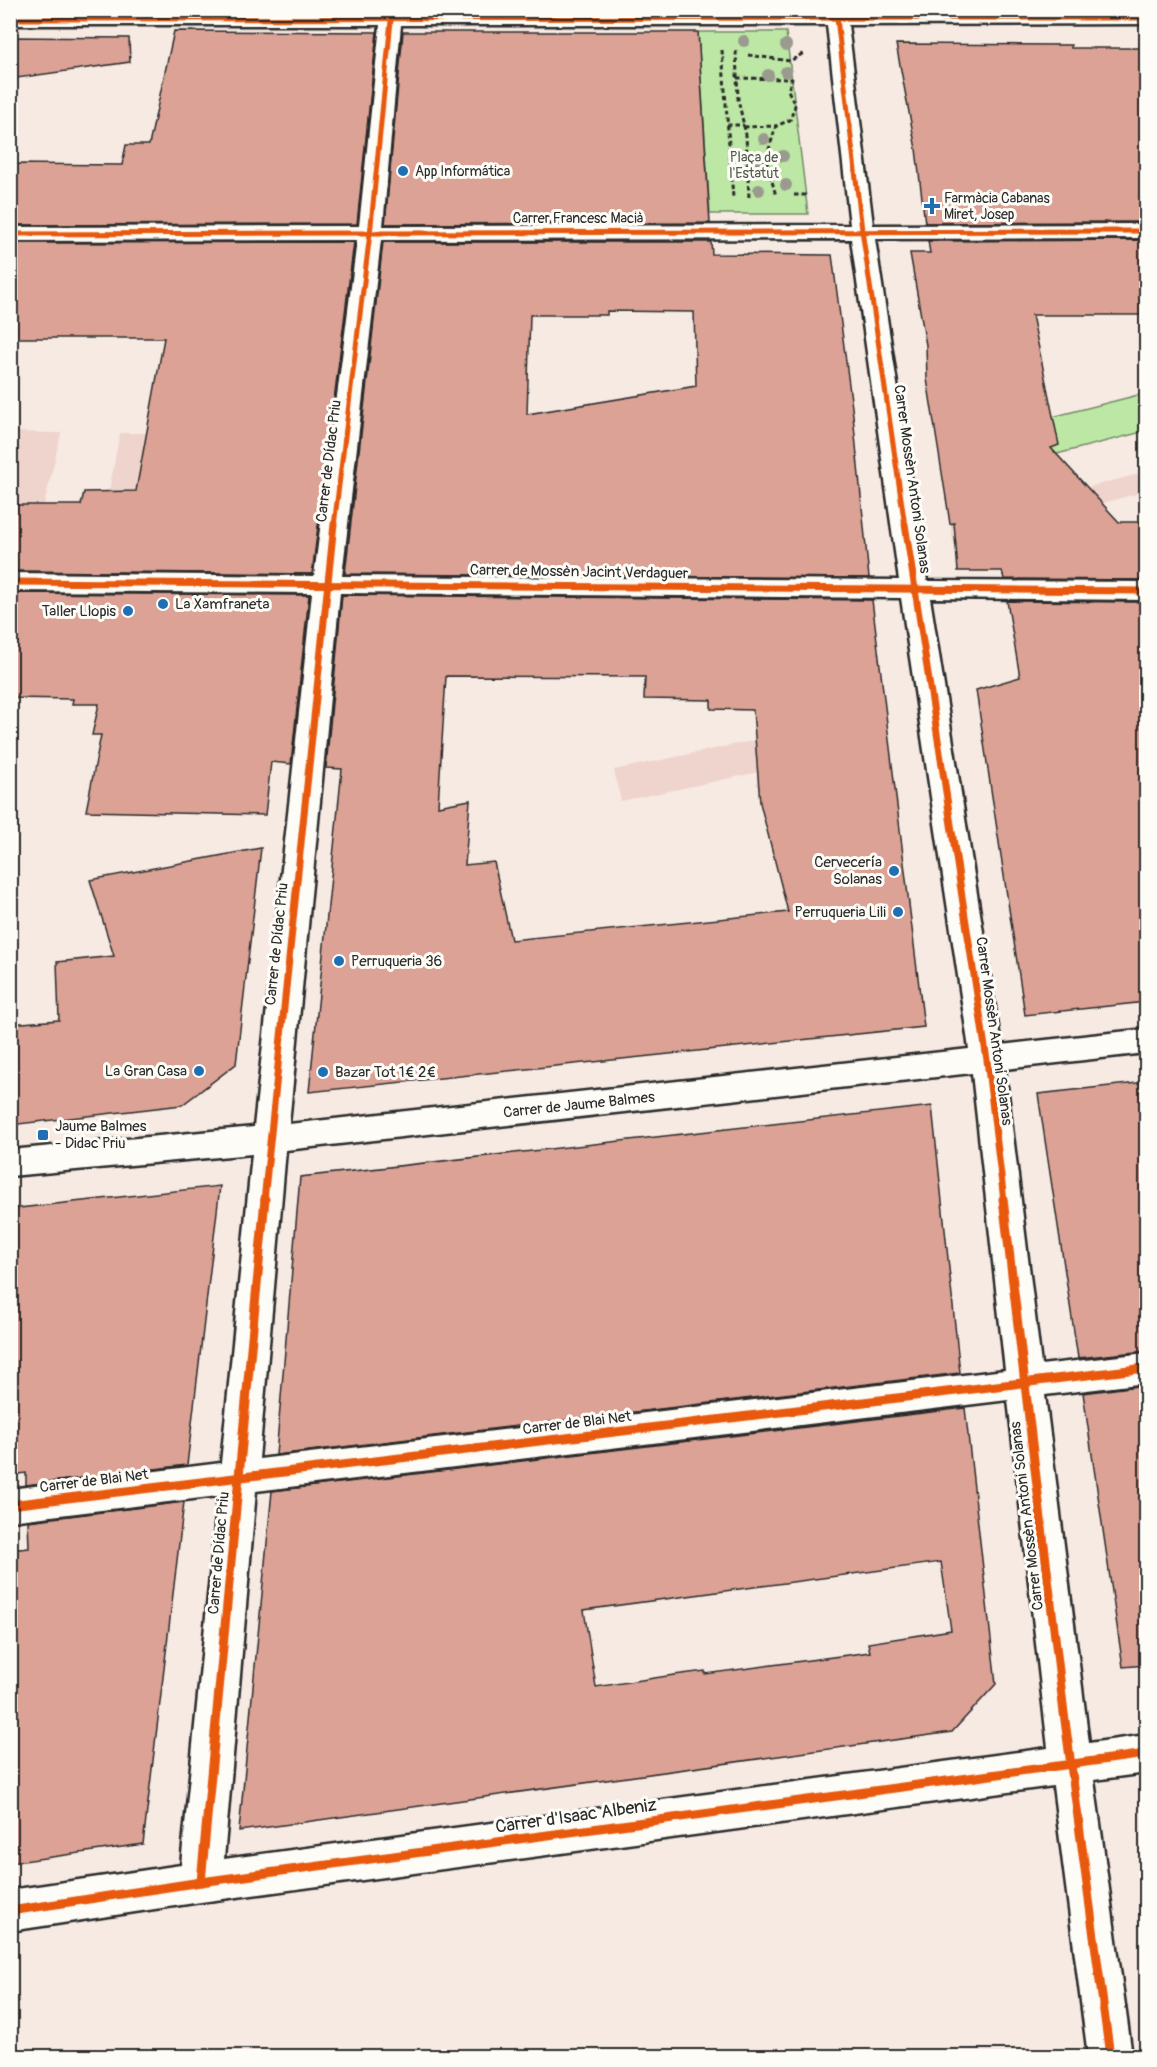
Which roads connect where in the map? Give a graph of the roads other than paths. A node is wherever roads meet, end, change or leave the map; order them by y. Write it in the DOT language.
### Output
graph roads {
  1 [pos="837,14"];
  2 [pos="392,15"];
  3 [pos="1146,18"];
  4 [pos="10,19"];
  5 [pos="862,230"];
  6 [pos="1146,231"];
  7 [pos="370,233"];
  8 [pos="10,234"];
  9 [pos="10,582"];
  10 [pos="327,582"];
  11 [pos="914,588"];
  12 [pos="1146,591"];
  13 [pos="1146,1041"];
  14 [pos="987,1060"];
  15 [pos="270,1139"];
  16 [pos="10,1163"];
  17 [pos="1146,1368"];
  18 [pos="1025,1383"];
  19 [pos="240,1477"];
  20 [pos="10,1505"];
  21 [pos="1146,1754"];
  22 [pos="1071,1765"];
  23 [pos="201,1882"];
  24 [pos="10,1911"];
  25 [pos="1110,2056"];
  1 -- 2 [label="street"];
  1 -- 3 [label="street"];
  1 -- 5 [label="street, Carrer Mossèn Antoni Solanas"];
  2 -- 4 [label="street"];
  2 -- 7 [label="street, Carrer de Dídac Priu"];
  5 -- 6 [label="street, Carrer Francesc Macià"];
  5 -- 7 [label="street, Carrer Francesc Macià"];
  5 -- 11 [label="street, Carrer Mossèn Antoni Solanas"];
  7 -- 8 [label="street, Carrer Francesc Macià"];
  7 -- 10 [label="street, Carrer de Dídac Priu"];
  9 -- 10 [label="street, Carrer de Mossèn Jacint Verdaguer"];
  10 -- 11 [label="street, Carrer de Mossèn Jacint Verdaguer"];
  10 -- 15 [label="street, Carrer de Dídac Priu"];
  11 -- 12 [label="street, Carrer de Mossèn Jacint Verdaguer"];
  11 -- 14 [label="street, Carrer Mossèn Antoni Solanas"];
  13 -- 14 [label="street, Carrer de Jaume Balmes"];
  14 -- 15 [label="street, Carrer de Jaume Balmes"];
  14 -- 18 [label="street, Carrer Mossèn Antoni Solanas"];
  15 -- 16 [label="street, Carrer de Jaume Balmes"];
  15 -- 19 [label="street, Carrer de Dídac Priu"];
  17 -- 18 [label="street, Carrer de Blai Net"];
  18 -- 19 [label="street, Carrer de Blai Net"];
  18 -- 22 [label="street, Carrer Mossèn Antoni Solanas"];
  19 -- 20 [label="street, Carrer de Blai Net"];
  19 -- 23 [label="street, Carrer de Dídac Priu"];
  21 -- 22 [label="street, Carrer d'Isaac Albeniz"];
  22 -- 23 [label="street, Carrer d'Isaac Albeniz"];
  22 -- 25 [label="street, Carrer Mossèn Antoni Solanas"];
  23 -- 24 [label="street, Carrer d'Isaac Albeniz"];
}
